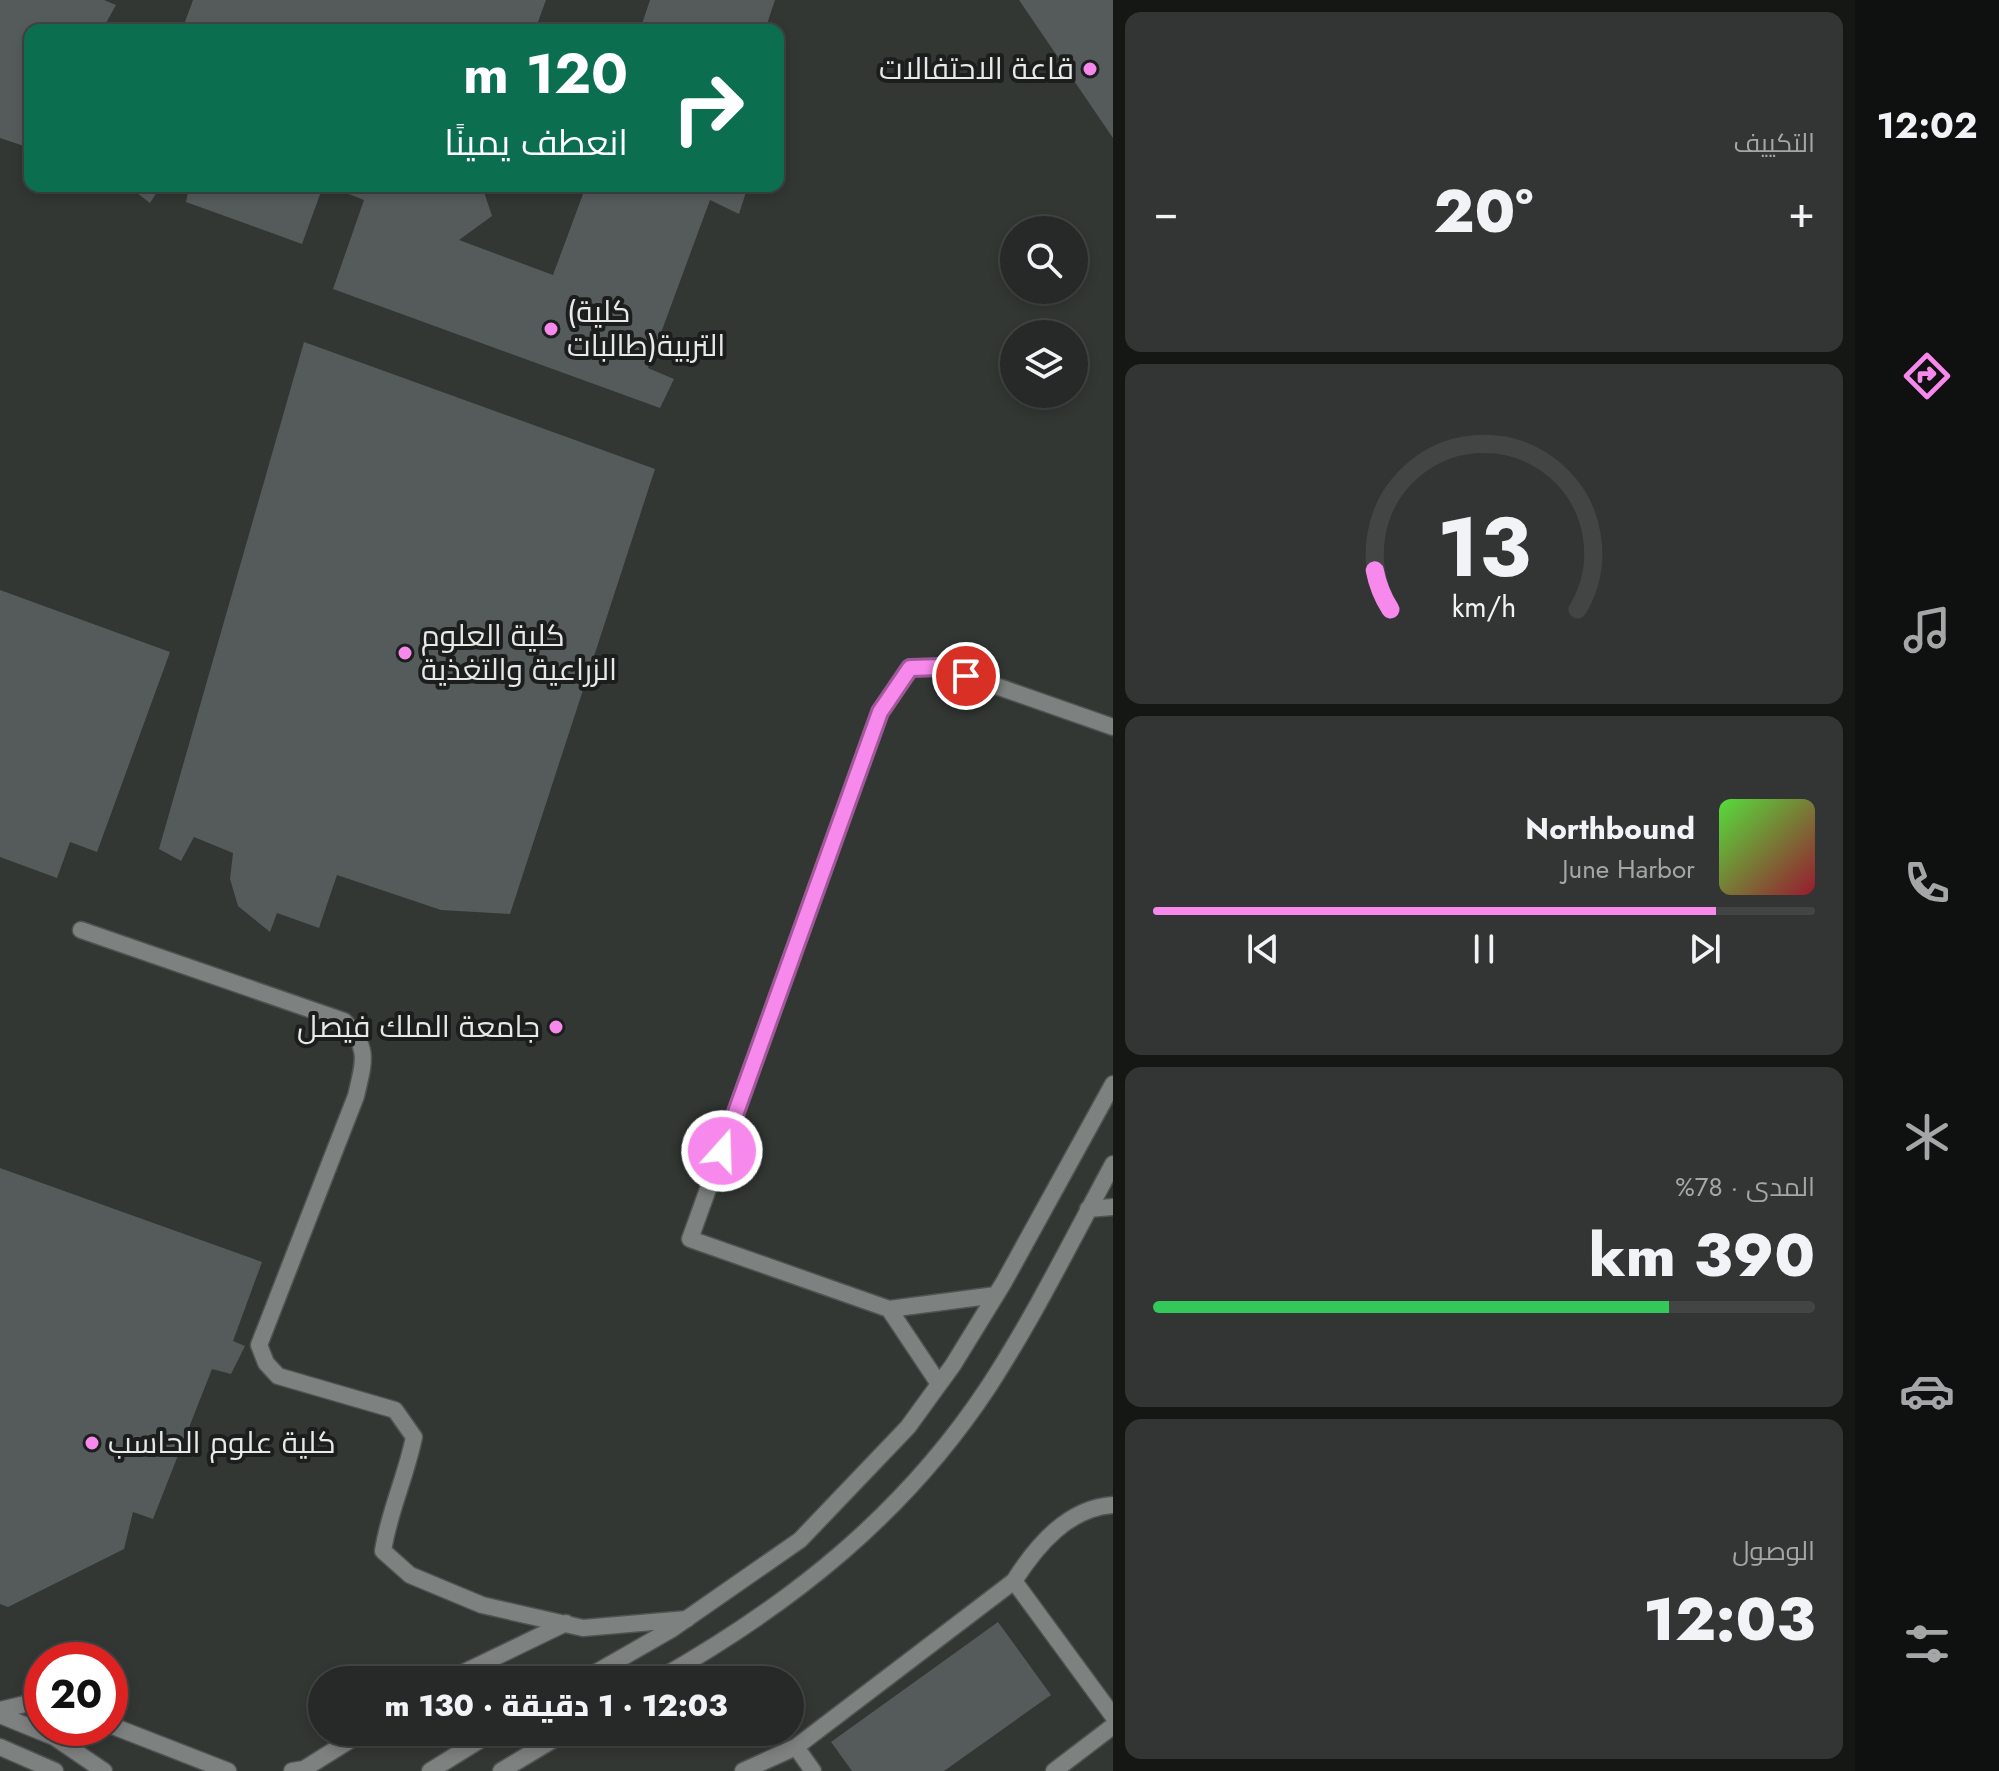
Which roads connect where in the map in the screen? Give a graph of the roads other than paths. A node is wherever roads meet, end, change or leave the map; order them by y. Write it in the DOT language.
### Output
graph roads {
  1 [pos="1113,727"];
  2 [pos="81,930"];
  3 [pos="1113,1084"];
  4 [pos="1113,1164"];
  5 [pos="1113,1207"];
  6 [pos="1088,1209"];
  7 [pos="996,1295"];
  8 [pos="889,1309"];
  9 [pos="939,1384"];
  10 [pos="1113,1505"];
  11 [pos="1014,1581"];
  12 [pos="687,1619"];
  13 [pos="566,1623"];
  14 [pos="477,1666"];
  15 [pos="607,1666"];
  16 [pos="680,1666"];
  17 [pos="24,1705"];
  18 [pos="0,1712"];
  19 [pos="1113,1716"];
  20 [pos="1113,1726"];
  21 [pos="128,1732"];
  22 [pos="341,1746"];
  23 [pos="470,1746"];
  24 [pos="543,1746"];
  25 [pos="0,1747"];
  26 [pos="796,1747"];
  27 [pos="55,1771"];
  28 [pos="104,1771"];
  29 [pos="228,1771"];
  30 [pos="292,1771"];
  31 [pos="430,1771"];
  32 [pos="501,1771"];
  33 [pos="743,1771"];
  34 [pos="813,1771"];
  35 [pos="1054,1771"];
  1 -- 8 [label="lane"];
  2 -- 13 [label="lane"];
  3 -- 7 [label="lane"];
  4 -- 6 [label="lane"];
  5 -- 6 [label="lane"];
  6 -- 16 [label="lane"];
  7 -- 8 [label="lane"];
  7 -- 9 [label="lane"];
  8 -- 9 [label="lane"];
  9 -- 12 [label="lane"];
  10 -- 11 [label="lane"];
  11 -- 19 [label="lane"];
  11 -- 26 [label="lane"];
  12 -- 13 [label="lane"];
  12 -- 15 [label="lane"];
  13 -- 14 [label="lane"];
  17 -- 18 [label="lane"];
  18 -- 28 [label="lane"];
  20 -- 35 [label="lane"];
  21 -- 29 [label="lane"];
  22 -- 30 [label="lane"];
  23 -- 31 [label="lane"];
  24 -- 32 [label="lane"];
  25 -- 27 [label="lane"];
  26 -- 33 [label="lane"];
  26 -- 34 [label="lane"];
}
